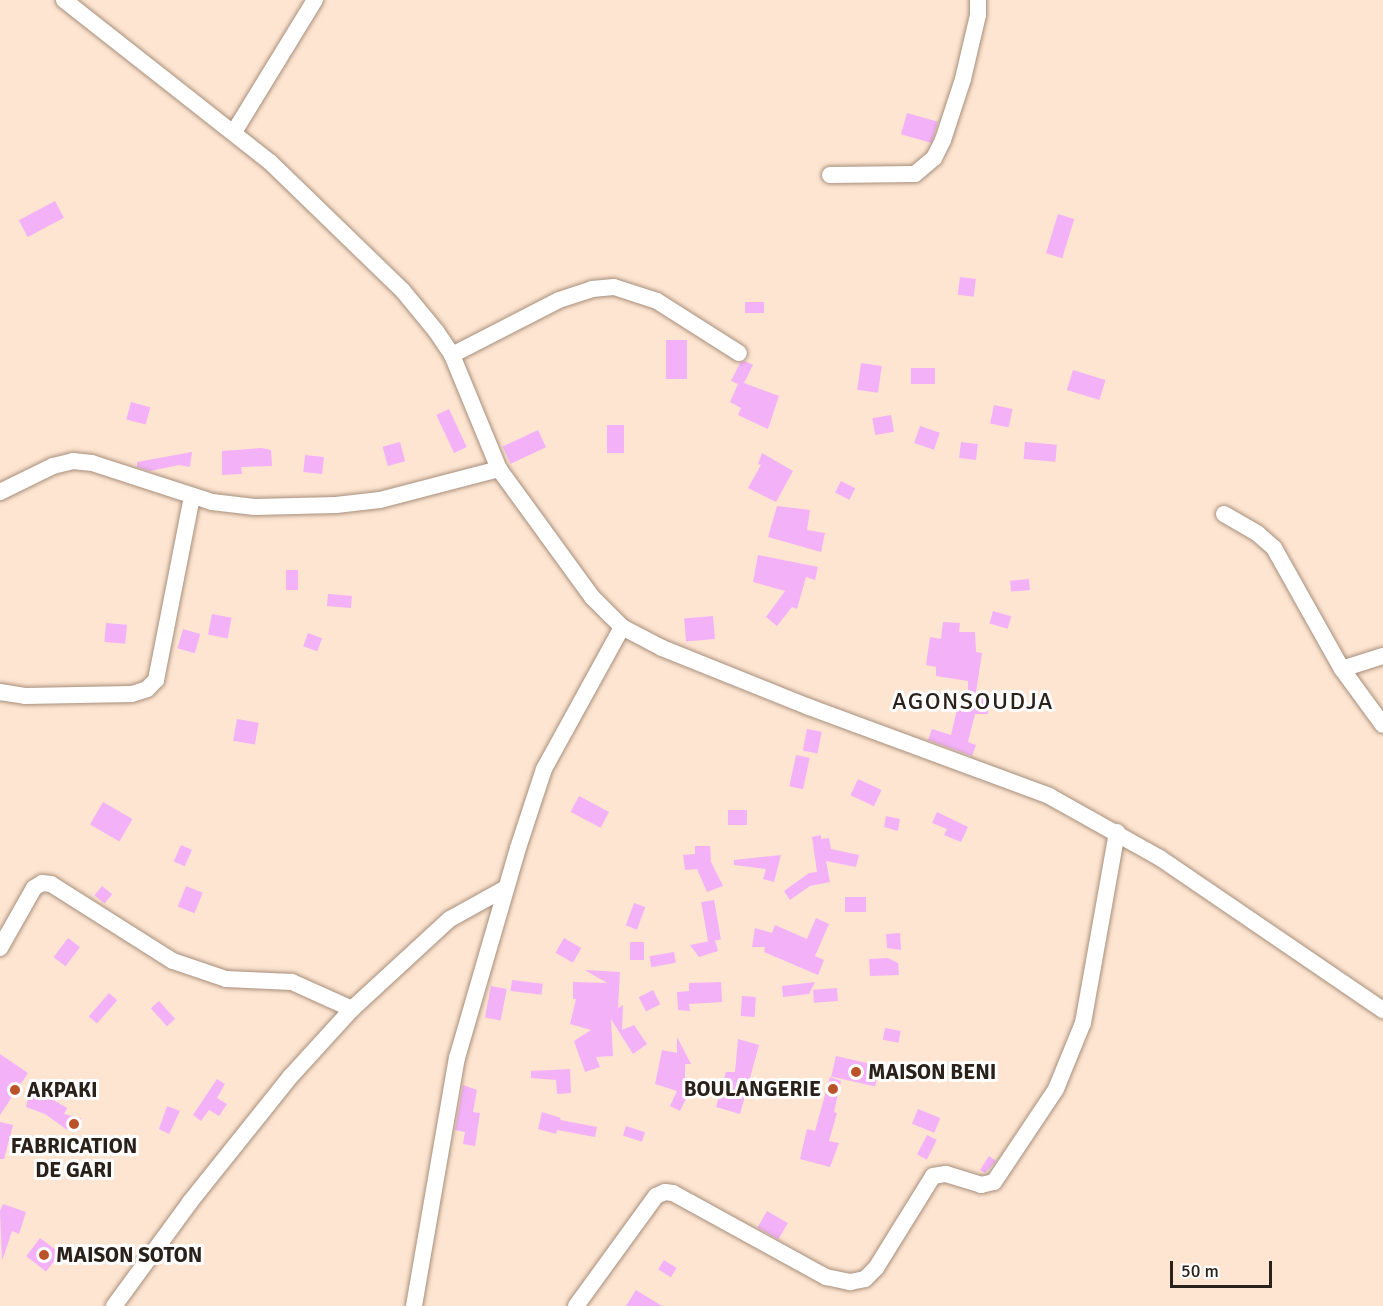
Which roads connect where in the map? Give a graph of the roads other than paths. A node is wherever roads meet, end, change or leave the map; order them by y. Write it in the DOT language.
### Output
graph roads {
  1 [pos="64,0"];
  2 [pos="315,0"];
  3 [pos="978,0"];
  4 [pos="234,132"];
  5 [pos="830,175"];
  6 [pos="740,353"];
  7 [pos="452,355"];
  8 [pos="499,469"];
  9 [pos="0,492"];
  10 [pos="192,497"];
  11 [pos="1224,514"];
  12 [pos="621,627"];
  13 [pos="1383,656"];
  14 [pos="1342,669"];
  15 [pos="0,692"];
  16 [pos="1383,725"];
  17 [pos="1118,832"];
  18 [pos="506,888"];
  19 [pos="0,948"];
  20 [pos="352,1009"];
  21 [pos="1383,1010"];
  22 [pos="114,1306"];
  23 [pos="414,1306"];
  24 [pos="576,1306"];
  1 -- 4 [label="street"];
  2 -- 4 [label="street"];
  3 -- 5 [label="street"];
  4 -- 7 [label="street"];
  6 -- 7 [label="street"];
  7 -- 8 [label="street"];
  8 -- 10 [label="street"];
  8 -- 12 [label="street"];
  9 -- 10 [label="street"];
  10 -- 15 [label="street"];
  11 -- 14 [label="street"];
  12 -- 17 [label="street"];
  12 -- 18 [label="street"];
  13 -- 14 [label="street"];
  14 -- 16 [label="street"];
  17 -- 21 [label="street"];
  17 -- 24 [label="street"];
  18 -- 20 [label="street"];
  18 -- 23 [label="street"];
  19 -- 20 [label="street"];
  20 -- 22 [label="street"];
}
